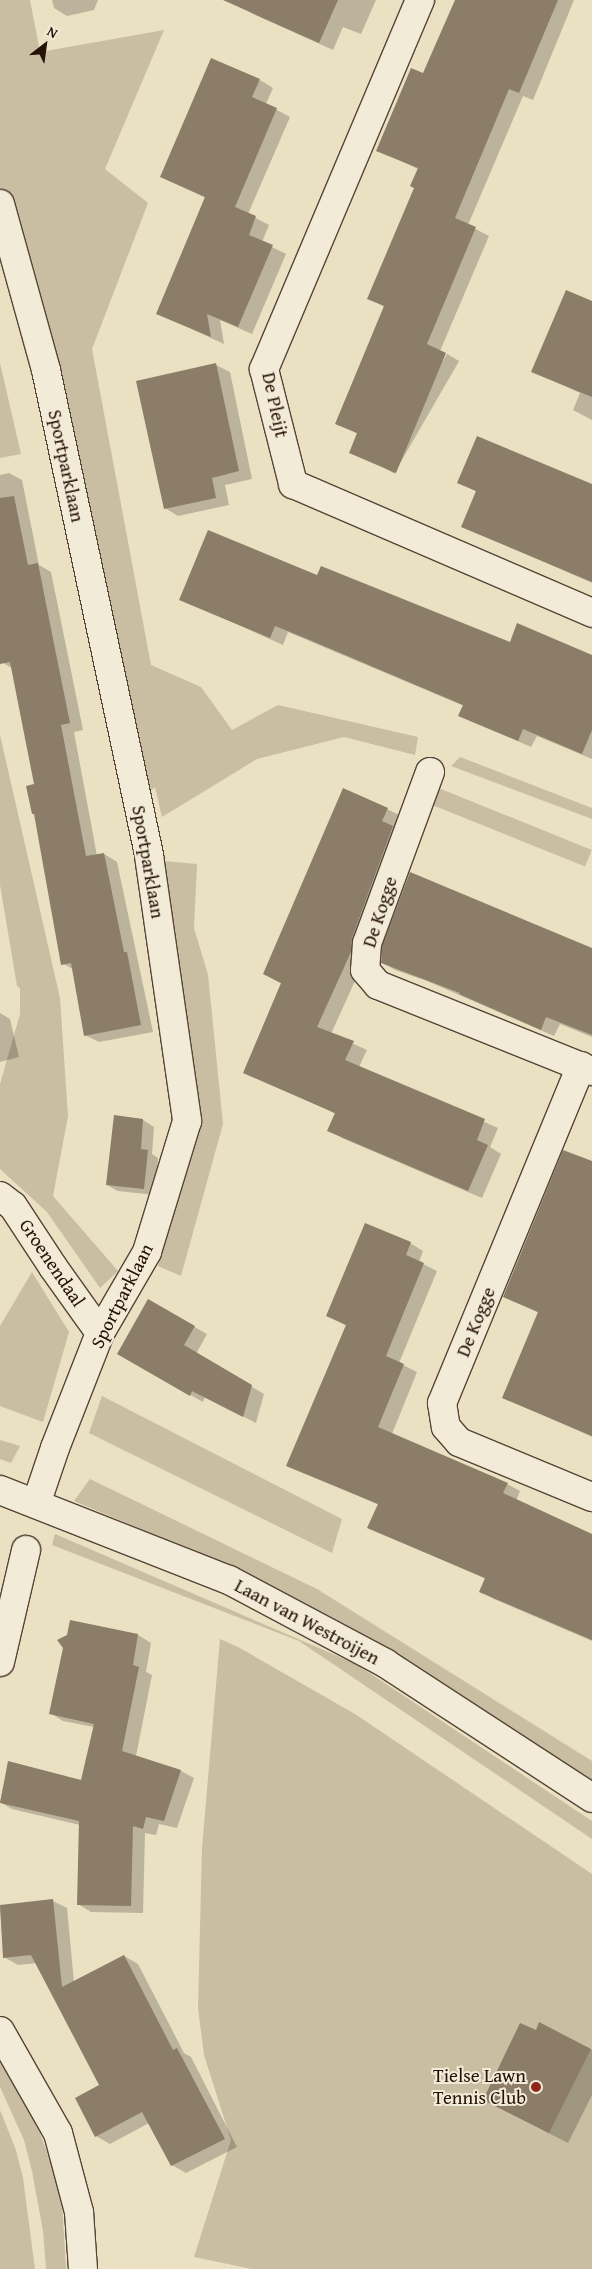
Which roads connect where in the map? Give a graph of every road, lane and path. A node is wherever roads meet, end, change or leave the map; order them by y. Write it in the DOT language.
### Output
graph roads {
  1 [pos="420,0"];
  2 [pos="0,204"];
  3 [pos="592,613"];
  4 [pos="430,772"];
  5 [pos="586,1068"];
  6 [pos="0,1196"];
  7 [pos="100,1333"];
  8 [pos="0,1490"];
  9 [pos="592,1497"];
  10 [pos="36,1504"];
  11 [pos="26,1550"];
  12 [pos="0,1662"];
  13 [pos="592,1798"];
  14 [pos="0,2031"];
  15 [pos="83,2269"];
  1 -- 3 [label="street, De Pleijt"];
  2 -- 7 [label="street, Sportparklaan"];
  4 -- 5 [label="street, De Kogge"];
  5 -- 9 [label="street, De Kogge"];
  6 -- 7 [label="street, Groenendaal"];
  7 -- 10 [label="street, Sportparklaan"];
  8 -- 10 [label="street, Laan van Westroijen"];
  10 -- 13 [label="street, Laan van Westroijen"];
  11 -- 12 [label="street"];
  14 -- 15 [label="street"];
}
